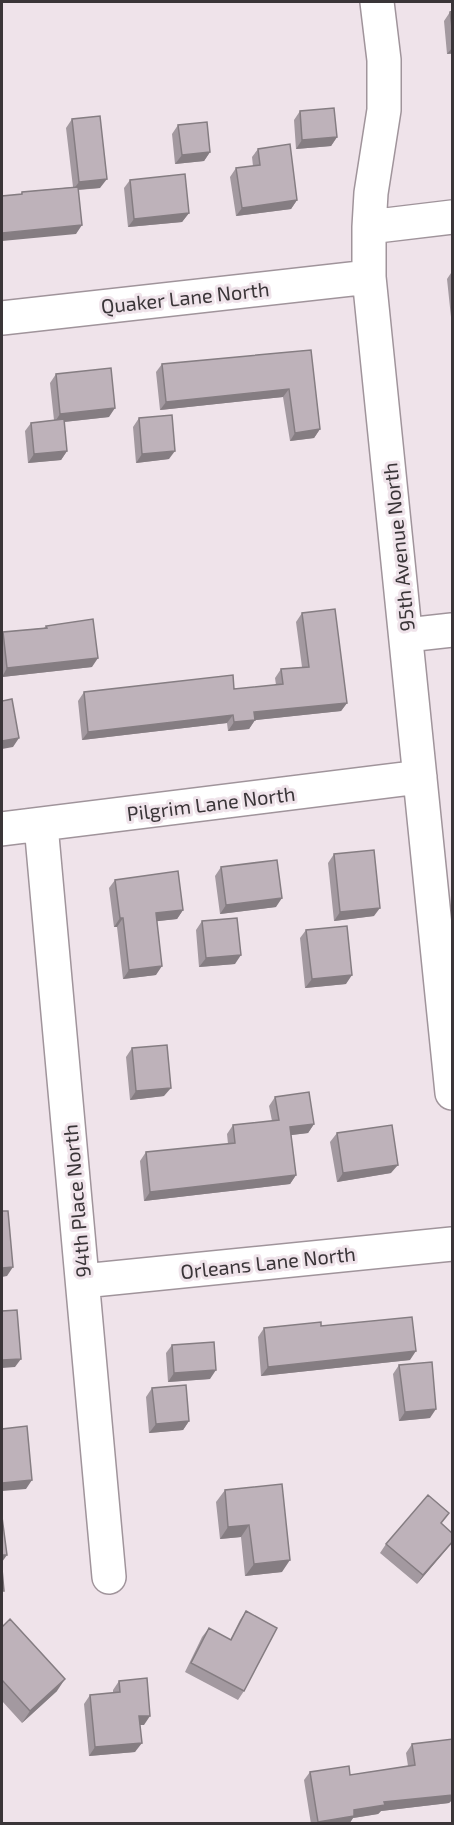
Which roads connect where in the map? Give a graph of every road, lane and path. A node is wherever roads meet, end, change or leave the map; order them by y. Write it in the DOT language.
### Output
graph roads {
  1 [pos="377,2"];
  2 [pos="453,217"];
  3 [pos="369,226"];
  4 [pos="369,277"];
  5 [pos="2,318"];
  6 [pos="453,630"];
  7 [pos="407,635"];
  8 [pos="420,777"];
  9 [pos="41,825"];
  10 [pos="2,829"];
  11 [pos="450,1046"];
  12 [pos="453,1092"];
  13 [pos="453,1244"];
  14 [pos="83,1281"];
  15 [pos="109,1577"];
  1 -- 3 [label="street, 95th Avenue North"];
  2 -- 3 [label="street"];
  3 -- 4 [label="street, 95th Avenue North"];
  4 -- 5 [label="street, Quaker Lane North"];
  4 -- 7 [label="street, 95th Avenue North"];
  6 -- 7 [label="street"];
  7 -- 8 [label="street, 95th Avenue North"];
  8 -- 9 [label="street, Pilgrim Lane North"];
  8 -- 11 [label="street, 95th Avenue North"];
  9 -- 10 [label="street, Pilgrim Lane North"];
  9 -- 14 [label="street, 94th Place North"];
  11 -- 12 [label="street, 95th Avenue North"];
  13 -- 14 [label="street, Orleans Lane North"];
  14 -- 15 [label="street, 94th Place North"];
}
